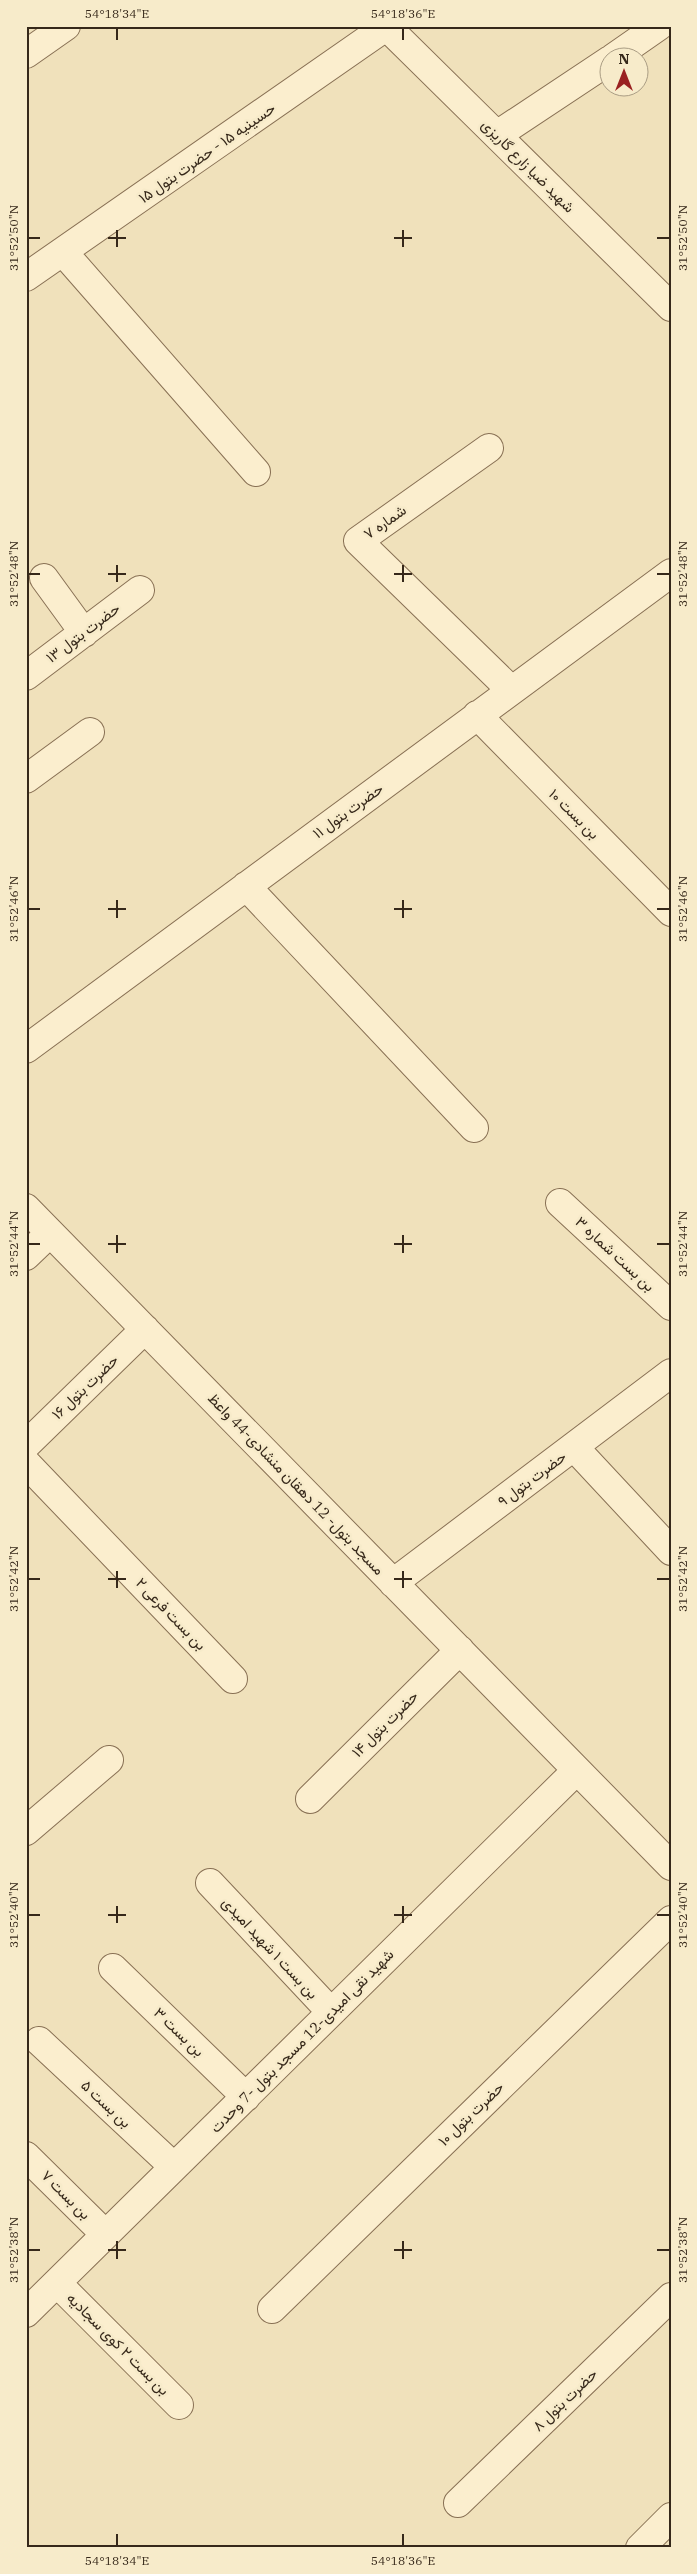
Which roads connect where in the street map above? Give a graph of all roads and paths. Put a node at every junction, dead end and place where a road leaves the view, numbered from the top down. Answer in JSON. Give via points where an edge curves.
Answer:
{"nodes":[{"id":1,"x":66,"y":26,"type":"edge"},
{"id":2,"x":386,"y":26,"type":"edge"},
{"id":3,"x":659,"y":26,"type":"edge"},
{"id":4,"x":627,"y":48,"type":"edge"},
{"id":5,"x":26,"y":54,"type":"edge"},
{"id":6,"x":600,"y":67,"type":"edge"},
{"id":7,"x":497,"y":136,"type":"junction"},
{"id":8,"x":64,"y":252,"type":"junction"},
{"id":9,"x":26,"y":277,"type":"edge"},
{"id":10,"x":671,"y":306,"type":"edge"},
{"id":11,"x":489,"y":448,"type":"dead end"},
{"id":12,"x":256,"y":472,"type":"dead end"},
{"id":13,"x":671,"y":573,"type":"edge"},
{"id":14,"x":44,"y":578,"type":"dead end"},
{"id":15,"x":140,"y":590,"type":"dead end"},
{"id":16,"x":84,"y":633,"type":"junction"},
{"id":17,"x":26,"y":676,"type":"edge"},
{"id":18,"x":511,"y":690,"type":"junction"},
{"id":19,"x":477,"y":715,"type":"junction"},
{"id":20,"x":90,"y":732,"type":"dead end"},
{"id":21,"x":26,"y":779,"type":"edge"},
{"id":22,"x":246,"y":886,"type":"junction"},
{"id":23,"x":671,"y":912,"type":"edge"},
{"id":24,"x":26,"y":1049,"type":"edge"},
{"id":25,"x":474,"y":1128,"type":"dead end"},
{"id":26,"x":560,"y":1203,"type":"dead end"},
{"id":27,"x":26,"y":1208,"type":"edge"},
{"id":28,"x":50,"y":1233,"type":"junction"},
{"id":29,"x":26,"y":1256,"type":"edge"},
{"id":30,"x":671,"y":1306,"type":"edge"},
{"id":31,"x":145,"y":1329,"type":"junction"},
{"id":32,"x":671,"y":1373,"type":"edge"},
{"id":33,"x":26,"y":1445,"type":"edge"},
{"id":34,"x":574,"y":1447,"type":"junction"},
{"id":35,"x":26,"y":1463,"type":"edge"},
{"id":36,"x":671,"y":1551,"type":"edge"},
{"id":37,"x":393,"y":1583,"type":"junction"},
{"id":38,"x":460,"y":1650,"type":"junction"},
{"id":39,"x":233,"y":1679,"type":"dead end"},
{"id":40,"x":109,"y":1760,"type":"dead end"},
{"id":41,"x":577,"y":1770,"type":"junction"},
{"id":42,"x":310,"y":1799,"type":"dead end"},
{"id":43,"x":26,"y":1831,"type":"edge"},
{"id":44,"x":671,"y":1866,"type":"edge"},
{"id":45,"x":210,"y":1883,"type":"dead end"},
{"id":46,"x":671,"y":1920,"type":"edge"},
{"id":47,"x":113,"y":1968,"type":"dead end"},
{"id":48,"x":331,"y":2012,"type":"junction"},
{"id":49,"x":39,"y":2041,"type":"dead end"},
{"id":50,"x":246,"y":2097,"type":"junction"},
{"id":51,"x":26,"y":2156,"type":"edge"},
{"id":52,"x":174,"y":2167,"type":"junction"},
{"id":53,"x":105,"y":2234,"type":"junction"},
{"id":54,"x":57,"y":2283,"type":"junction"},
{"id":55,"x":671,"y":2297,"type":"edge"},
{"id":56,"x":272,"y":2308,"type":"dead end"},
{"id":57,"x":26,"y":2313,"type":"edge"},
{"id":58,"x":179,"y":2404,"type":"dead end"},
{"id":59,"x":458,"y":2504,"type":"dead end"},
{"id":60,"x":671,"y":2517,"type":"edge"},
{"id":61,"x":640,"y":2548,"type":"edge"}],
"edges":[{"from":1,"to":5,"type":"street"},
{"from":2,"to":7,"type":"street","name":"شهید ضیا زارع گاریزی"},
{"from":2,"to":8,"type":"street","name":"حسینیه ۱۵ - حضرت بتول ۱۵"},
{"from":3,"to":4,"type":"street"},
{"from":6,"to":7,"type":"street"},
{"from":7,"to":10,"type":"street","name":"شهید ضیا زارع گاریزی"},
{"from":8,"to":9,"type":"street","name":"حسینیه ۱۵ - حضرت بتول ۱۵"},
{"from":8,"to":12,"type":"street"},
{"from":11,"to":18,"type":"street","name":"شماره ۷","via":[[358,541]]},
{"from":13,"to":18,"type":"street","name":"حضرت بتول ۱۱"},
{"from":14,"to":16,"type":"street"},
{"from":15,"to":16,"type":"street","name":"حضرت بتول ۱۳"},
{"from":16,"to":17,"type":"street","name":"حضرت بتول ۱۳"},
{"from":18,"to":19,"type":"street","name":"حضرت بتول ۱۱"},
{"from":19,"to":22,"type":"street","name":"حضرت بتول ۱۱"},
{"from":19,"to":23,"type":"street","name":"بن بست ۱۰"},
{"from":20,"to":21,"type":"street"},
{"from":22,"to":24,"type":"street","name":"حضرت بتول ۱۱"},
{"from":22,"to":25,"type":"street"},
{"from":26,"to":30,"type":"street","name":"بن بست شماره ۳"},
{"from":27,"to":28,"type":"street","name":"مسجد بتول- 12 دهقان منشادی-44 واعظ"},
{"from":28,"to":29,"type":"street"},
{"from":28,"to":31,"type":"street","name":"مسجد بتول- 12 دهقان منشادی-44 واعظ"},
{"from":31,"to":33,"type":"street","name":"حضرت بتول ۱۶"},
{"from":31,"to":37,"type":"street","name":"مسجد بتول- 12 دهقان منشادی-44 واعظ"},
{"from":32,"to":34,"type":"street","name":"حضرت بتول ۹"},
{"from":34,"to":36,"type":"street"},
{"from":34,"to":37,"type":"street","name":"حضرت بتول ۹"},
{"from":35,"to":39,"type":"street","name":"بن بست فرعی ۲"},
{"from":37,"to":38,"type":"street","name":"مسجد بتول- 12 دهقان منشادی-44 واعظ"},
{"from":38,"to":41,"type":"street","name":"مسجد بتول- 12 دهقان منشادی-44 واعظ"},
{"from":38,"to":42,"type":"street","name":"حضرت بتول ۱۴"},
{"from":40,"to":43,"type":"street"},
{"from":41,"to":44,"type":"street","name":"مسجد بتول- 12 دهقان منشادی-44 واعظ"},
{"from":41,"to":48,"type":"street","name":"شهید نقی امیدی-12 مسجد بتول -7 وحدت"},
{"from":45,"to":48,"type":"street","name":"بن بست ۱ شهید امیدی"},
{"from":46,"to":56,"type":"street","name":"حضرت بتول ۱۰"},
{"from":47,"to":50,"type":"street","name":"بن بست ۳"},
{"from":48,"to":50,"type":"street","name":"شهید نقی امیدی-12 مسجد بتول -7 وحدت"},
{"from":49,"to":52,"type":"street","name":"بن بست ۵"},
{"from":50,"to":52,"type":"street","name":"شهید نقی امیدی-12 مسجد بتول -7 وحدت"},
{"from":51,"to":53,"type":"street","name":"بن بست ۷"},
{"from":52,"to":53,"type":"street","name":"شهید نقی امیدی-12 مسجد بتول -7 وحدت"},
{"from":53,"to":54,"type":"street","name":"شهید نقی امیدی-12 مسجد بتول -7 وحدت"},
{"from":54,"to":57,"type":"street","name":"شهید نقی امیدی-12 مسجد بتول -7 وحدت"},
{"from":54,"to":58,"type":"street","name":"بن بست ۲ کوی سجادیه"},
{"from":55,"to":59,"type":"street","name":"حضرت بتول ۸"},
{"from":60,"to":61,"type":"street"}]}
